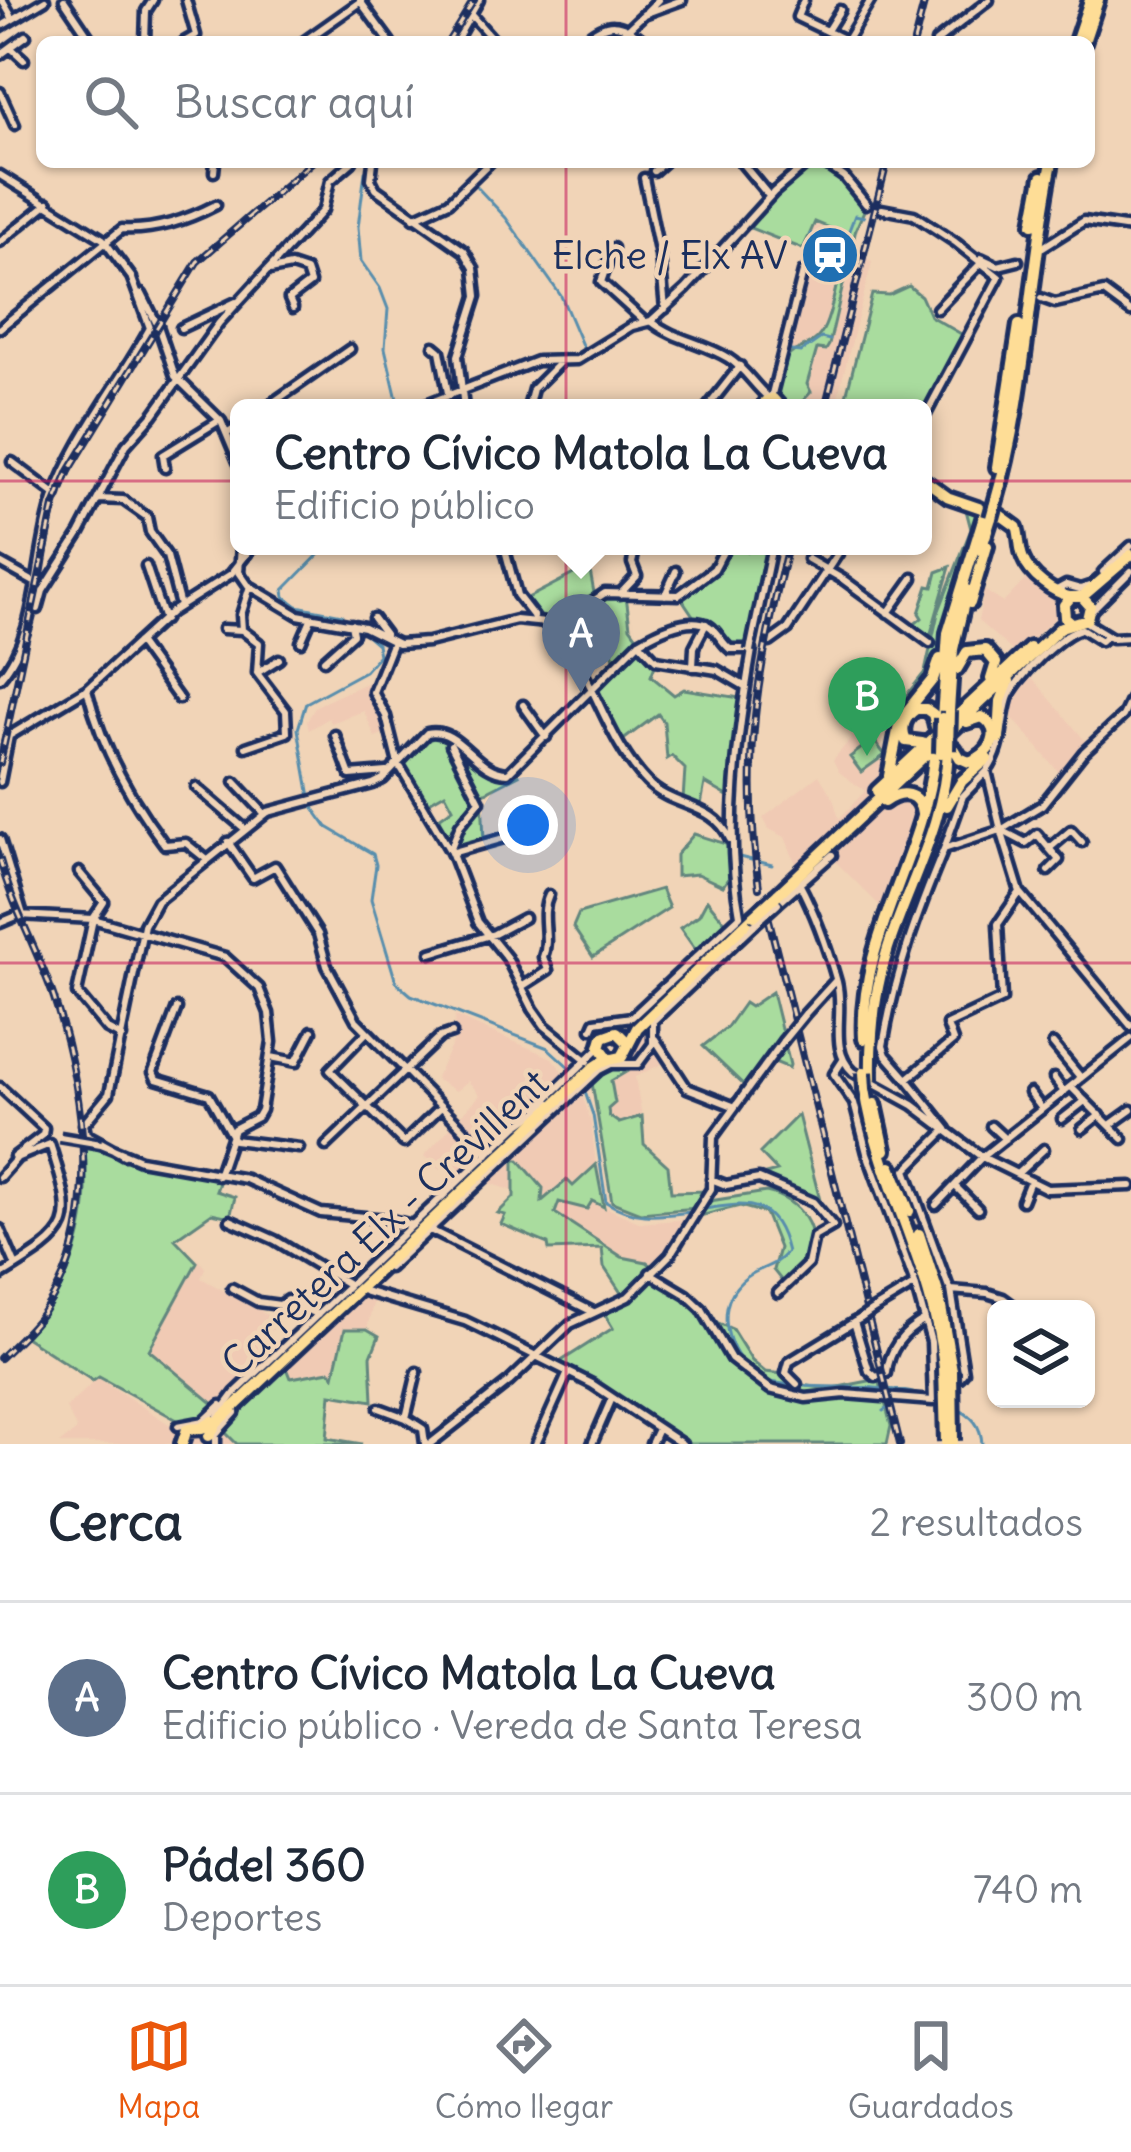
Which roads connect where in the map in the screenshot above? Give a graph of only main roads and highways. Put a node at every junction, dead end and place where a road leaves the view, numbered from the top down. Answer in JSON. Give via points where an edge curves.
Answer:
{"nodes":[{"id":1,"x":1094,"y":0,"type":"edge"},
{"id":2,"x":1082,"y":36,"type":"edge"},
{"id":3,"x":1047,"y":168,"type":"edge"},
{"id":4,"x":1047,"y":168,"type":"edge"},
{"id":5,"x":932,"y":485,"type":"edge"},
{"id":6,"x":991,"y":512,"type":"junction"},
{"id":7,"x":1131,"y":563,"type":"edge"},
{"id":8,"x":1076,"y":607,"type":"junction"},
{"id":9,"x":948,"y":633,"type":"junction"},
{"id":10,"x":1046,"y":635,"type":"junction"},
{"id":11,"x":1024,"y":662,"type":"junction"},
{"id":12,"x":957,"y":669,"type":"junction"},
{"id":13,"x":981,"y":691,"type":"junction"},
{"id":14,"x":943,"y":719,"type":"junction"},
{"id":15,"x":946,"y":750,"type":"junction"},
{"id":16,"x":877,"y":792,"type":"junction"},
{"id":17,"x":947,"y":806,"type":"junction"},
{"id":18,"x":859,"y":824,"type":"junction"},
{"id":19,"x":921,"y":828,"type":"junction"},
{"id":20,"x":830,"y":839,"type":"junction"},
{"id":21,"x":779,"y":894,"type":"junction"},
{"id":22,"x":864,"y":1040,"type":"junction"},
{"id":23,"x":612,"y":1046,"type":"junction"},
{"id":24,"x":869,"y":1080,"type":"junction"},
{"id":25,"x":193,"y":1437,"type":"edge"},
{"id":26,"x":949,"y":1443,"type":"edge"}],
"edges":[{"from":1,"to":2,"type":"highway"},
{"from":3,"to":6,"type":"highway","via":[[1018,401]]},
{"from":4,"to":6,"type":"highway"},
{"from":5,"to":6,"type":"main road"},
{"from":6,"to":8,"type":"main road","via":[[1017,527],[1027,565]]},
{"from":6,"to":9,"type":"highway"},
{"from":6,"to":12,"type":"highway"},
{"from":6,"to":14,"type":"highway","via":[[956,634]]},
{"from":7,"to":8,"type":"highway","name":"Carretera Elx - Crevillent"},
{"from":8,"to":10,"type":"highway","name":"Carretera Elx - Crevillent"},
{"from":8,"to":11,"type":"highway","name":"Carretera Elx - Crevillent"},
{"from":9,"to":14,"type":"highway"},
{"from":9,"to":16,"type":"highway","via":[[933,679],[900,720],[894,764]]},
{"from":10,"to":13,"type":"highway"},
{"from":10,"to":20,"type":"highway","name":"Carretera Elx - Crevillent"},
{"from":11,"to":17,"type":"highway","via":[[1003,694],[995,748]]},
{"from":11,"to":21,"type":"highway","name":"Carretera Elx - Crevillent"},
{"from":12,"to":13,"type":"highway","via":[[972,649],[990,652],[995,671]]},
{"from":12,"to":14,"type":"highway"},
{"from":13,"to":14,"type":"highway"},
{"from":14,"to":15,"type":"highway","bridge":true},
{"from":14,"to":15,"type":"highway","bridge":true},
{"from":14,"to":16,"type":"highway"},
{"from":15,"to":17,"type":"highway"},
{"from":15,"to":18,"type":"highway","via":[[975,760],[991,745],[993,727],[970,719]]},
{"from":15,"to":19,"type":"highway"},
{"from":15,"to":22,"type":"highway","via":[[923,843],[877,959]]},
{"from":15,"to":24,"type":"highway","via":[[937,824],[879,981]]},
{"from":16,"to":20,"type":"highway"},
{"from":17,"to":24,"type":"highway","via":[[887,969]]},
{"from":18,"to":19,"type":"highway","via":[[902,793],[920,803]]},
{"from":18,"to":21,"type":"highway"},
{"from":19,"to":22,"type":"highway","via":[[874,948]]},
{"from":20,"to":21,"type":"highway","name":"Carretera Elx - Crevillent"},
{"from":21,"to":23,"type":"highway","name":"Carretera Elx - Crevillent","bridge":true},
{"from":22,"to":24,"type":"highway"},
{"from":23,"to":25,"type":"highway","name":"Carretera Elx - Crevillent"},
{"from":23,"to":25,"type":"highway","name":"Carretera Elx - Crevillent"},
{"from":24,"to":26,"type":"highway","bridge":true,"via":[[878,1150],[932,1296],[948,1369]]}]}
